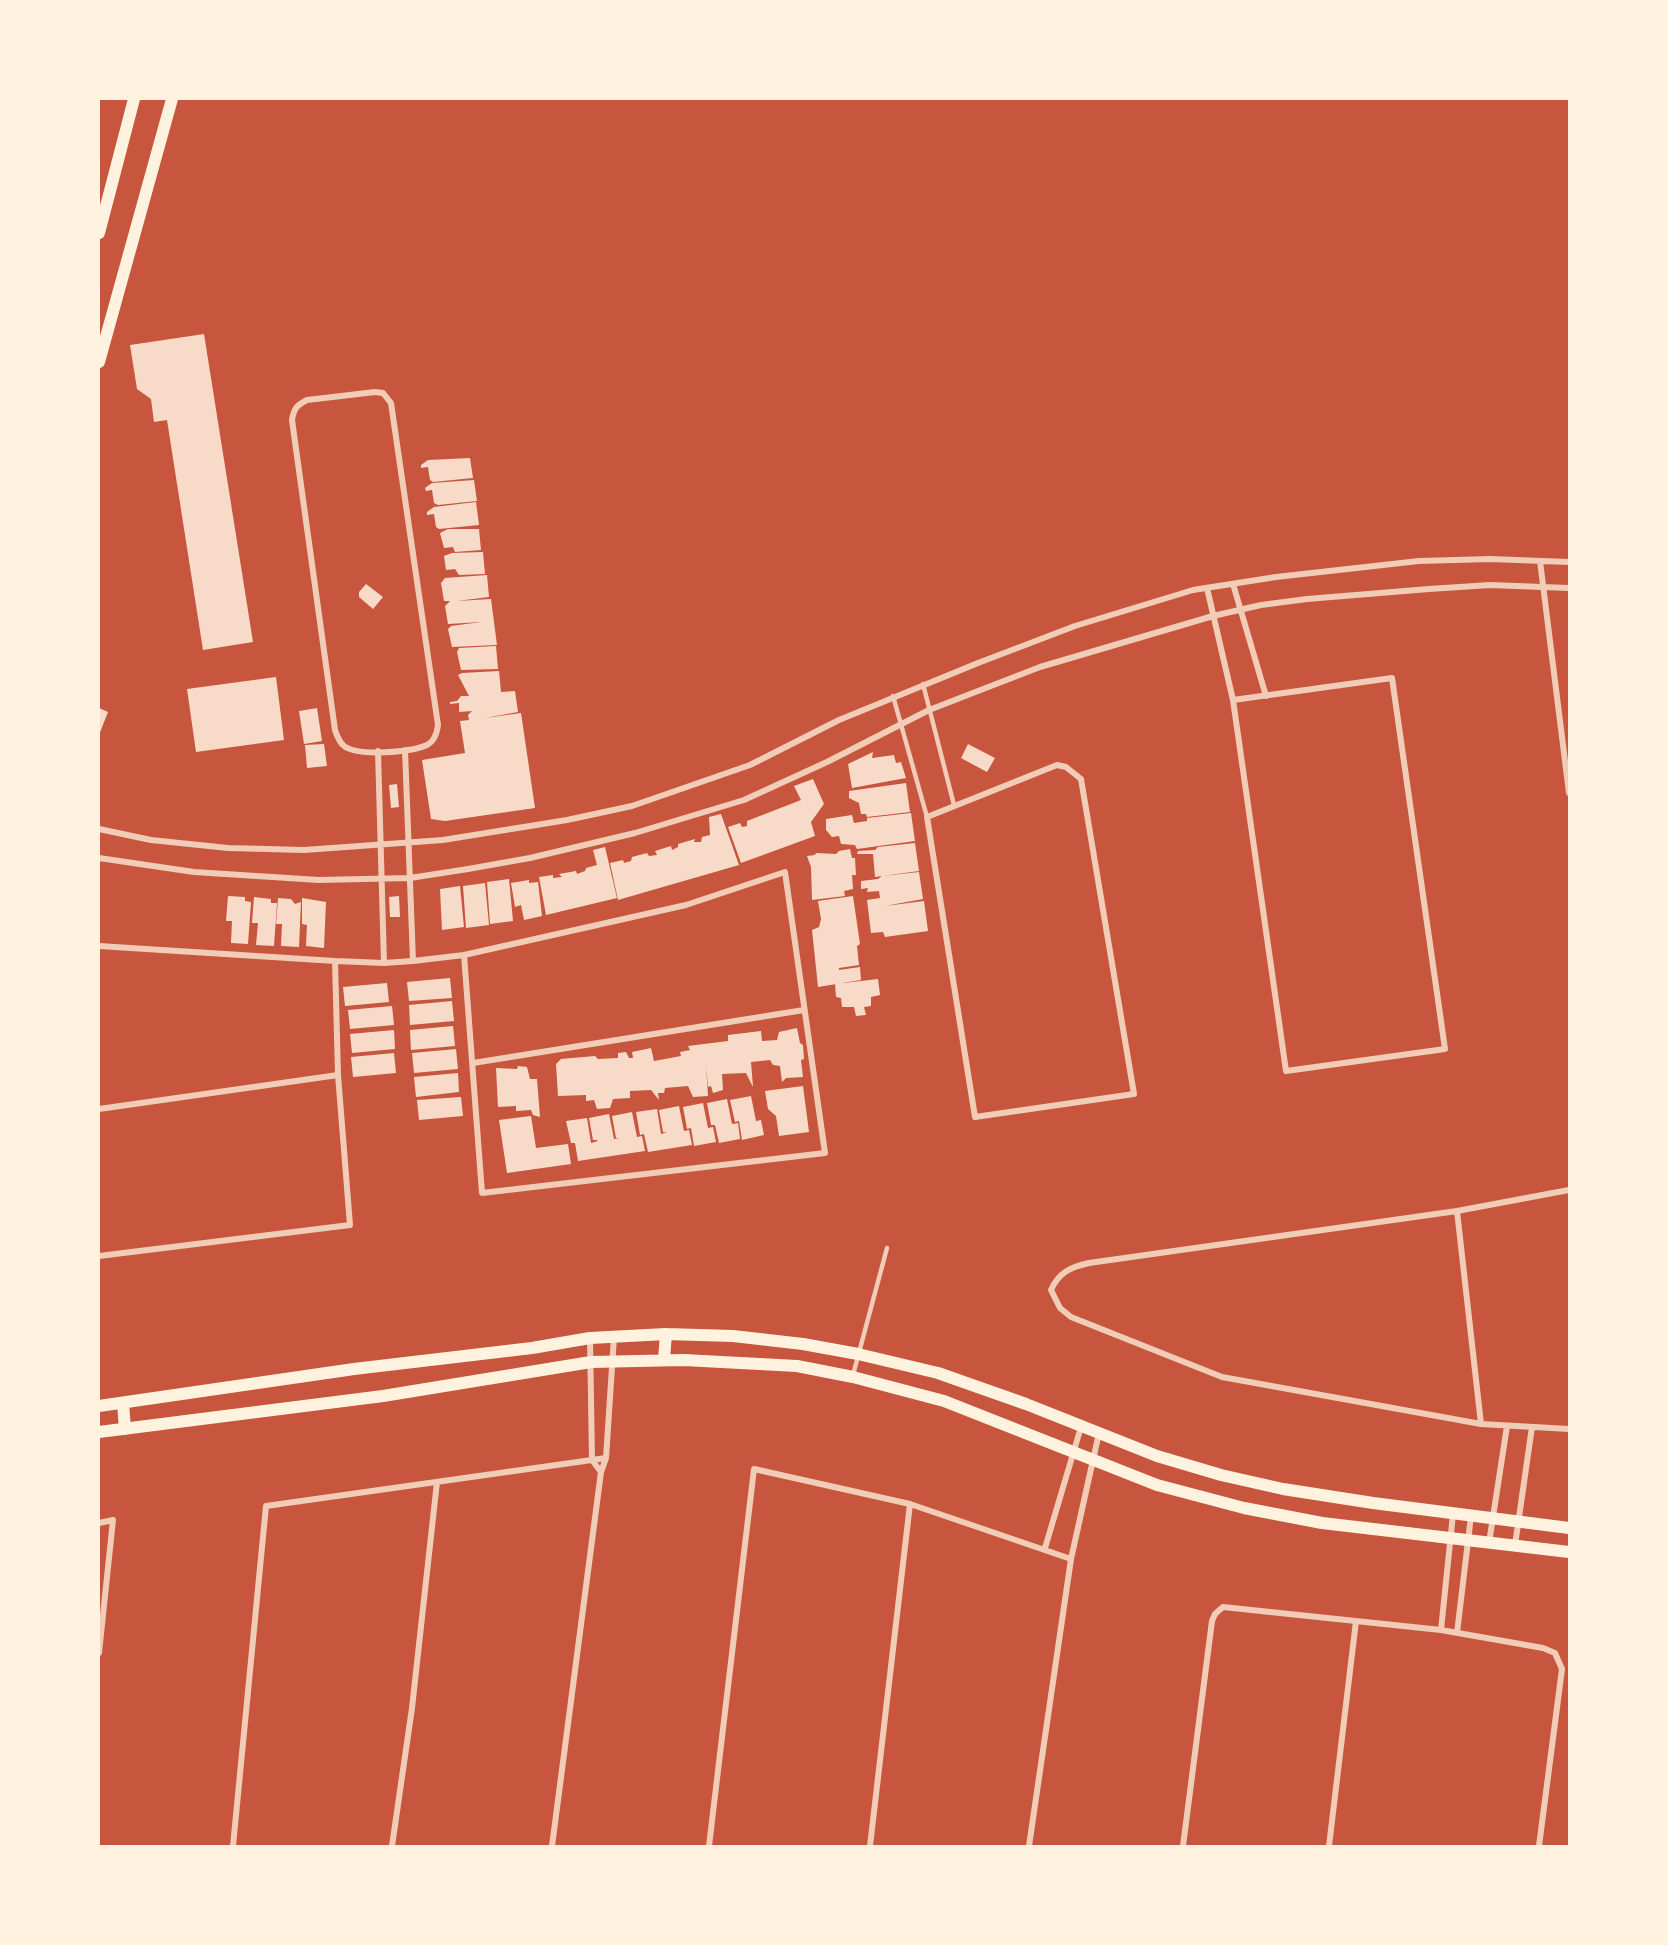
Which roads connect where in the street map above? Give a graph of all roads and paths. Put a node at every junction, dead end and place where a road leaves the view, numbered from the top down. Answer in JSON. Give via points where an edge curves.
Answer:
{"nodes":[{"id":1,"x":134,"y":99,"type":"edge"},
{"id":2,"x":172,"y":99,"type":"edge"},
{"id":3,"x":99,"y":233,"type":"edge"},
{"id":4,"x":99,"y":362,"type":"edge"},
{"id":5,"x":1540,"y":561,"type":"junction"},
{"id":6,"x":1569,"y":562,"type":"edge"},
{"id":7,"x":1233,"y":584,"type":"junction"},
{"id":8,"x":1543,"y":586,"type":"junction"},
{"id":9,"x":1207,"y":588,"type":"junction"},
{"id":10,"x":1569,"y":588,"type":"edge"},
{"id":11,"x":1240,"y":610,"type":"junction"},
{"id":12,"x":1213,"y":616,"type":"junction"},
{"id":13,"x":923,"y":684,"type":"junction"},
{"id":14,"x":893,"y":696,"type":"junction"},
{"id":15,"x":1266,"y":696,"type":"junction"},
{"id":16,"x":1233,"y":700,"type":"junction"},
{"id":17,"x":929,"y":710,"type":"junction"},
{"id":18,"x":902,"y":724,"type":"junction"},
{"id":19,"x":405,"y":750,"type":"junction"},
{"id":20,"x":378,"y":752,"type":"junction"},
{"id":21,"x":1569,"y":793,"type":"edge"},
{"id":22,"x":954,"y":805,"type":"junction"},
{"id":23,"x":927,"y":817,"type":"junction"},
{"id":24,"x":99,"y":829,"type":"edge"},
{"id":25,"x":409,"y":843,"type":"junction"},
{"id":26,"x":381,"y":845,"type":"junction"},
{"id":27,"x":99,"y":858,"type":"edge"},
{"id":28,"x":410,"y":878,"type":"junction"},
{"id":29,"x":382,"y":879,"type":"junction"},
{"id":30,"x":99,"y":946,"type":"edge"},
{"id":31,"x":464,"y":955,"type":"junction"},
{"id":32,"x":335,"y":961,"type":"junction"},
{"id":33,"x":413,"y":961,"type":"junction"},
{"id":34,"x":384,"y":963,"type":"junction"},
{"id":35,"x":804,"y":1010,"type":"junction"},
{"id":36,"x":472,"y":1063,"type":"junction"},
{"id":37,"x":338,"y":1075,"type":"junction"},
{"id":38,"x":99,"y":1109,"type":"edge"},
{"id":39,"x":1569,"y":1190,"type":"edge"},
{"id":40,"x":1457,"y":1211,"type":"junction"},
{"id":41,"x":887,"y":1248,"type":"dead end"},
{"id":42,"x":99,"y":1256,"type":"edge"},
{"id":43,"x":666,"y":1334,"type":"junction"},
{"id":44,"x":614,"y":1336,"type":"junction"},
{"id":45,"x":590,"y":1338,"type":"junction"},
{"id":46,"x":858,"y":1354,"type":"junction"},
{"id":47,"x":664,"y":1359,"type":"junction"},
{"id":48,"x":612,"y":1360,"type":"junction"},
{"id":49,"x":591,"y":1362,"type":"junction"},
{"id":50,"x":853,"y":1377,"type":"junction"},
{"id":51,"x":123,"y":1403,"type":"junction"},
{"id":52,"x":99,"y":1406,"type":"edge"},
{"id":53,"x":1482,"y":1424,"type":"junction"},
{"id":54,"x":1507,"y":1426,"type":"junction"},
{"id":55,"x":1081,"y":1427,"type":"junction"},
{"id":56,"x":1532,"y":1427,"type":"junction"},
{"id":57,"x":125,"y":1429,"type":"junction"},
{"id":58,"x":1569,"y":1429,"type":"edge"},
{"id":59,"x":99,"y":1432,"type":"edge"},
{"id":60,"x":1099,"y":1433,"type":"junction"},
{"id":61,"x":1072,"y":1453,"type":"junction"},
{"id":62,"x":606,"y":1458,"type":"junction"},
{"id":63,"x":592,"y":1460,"type":"junction"},
{"id":64,"x":1092,"y":1460,"type":"junction"},
{"id":65,"x":601,"y":1472,"type":"junction"},
{"id":66,"x":437,"y":1482,"type":"junction"},
{"id":67,"x":910,"y":1504,"type":"junction"},
{"id":68,"x":1453,"y":1514,"type":"junction"},
{"id":69,"x":1471,"y":1516,"type":"junction"},
{"id":70,"x":1493,"y":1518,"type":"junction"},
{"id":71,"x":1519,"y":1522,"type":"junction"},
{"id":72,"x":99,"y":1523,"type":"edge"},
{"id":73,"x":1569,"y":1528,"type":"edge"},
{"id":74,"x":1450,"y":1538,"type":"junction"},
{"id":75,"x":1468,"y":1540,"type":"junction"},
{"id":76,"x":1489,"y":1542,"type":"junction"},
{"id":77,"x":1515,"y":1546,"type":"junction"},
{"id":78,"x":1045,"y":1548,"type":"junction"},
{"id":79,"x":1569,"y":1552,"type":"edge"},
{"id":80,"x":1071,"y":1559,"type":"junction"},
{"id":81,"x":1356,"y":1621,"type":"junction"},
{"id":82,"x":1441,"y":1630,"type":"junction"},
{"id":83,"x":1457,"y":1633,"type":"junction"},
{"id":84,"x":99,"y":1653,"type":"edge"},
{"id":85,"x":233,"y":1846,"type":"edge"},
{"id":86,"x":392,"y":1846,"type":"edge"},
{"id":87,"x":552,"y":1846,"type":"edge"},
{"id":88,"x":709,"y":1846,"type":"edge"},
{"id":89,"x":870,"y":1846,"type":"edge"},
{"id":90,"x":1029,"y":1846,"type":"edge"},
{"id":91,"x":1182,"y":1846,"type":"edge"},
{"id":92,"x":1329,"y":1846,"type":"edge"},
{"id":93,"x":1539,"y":1846,"type":"edge"}],
"edges":[{"from":1,"to":3,"type":"main road"},
{"from":2,"to":4,"type":"main road"},
{"from":5,"to":6,"type":"street"},
{"from":5,"to":7,"type":"street","via":[[1419,561]]},
{"from":5,"to":8,"type":"street"},
{"from":7,"to":9,"type":"street"},
{"from":7,"to":11,"type":"street"},
{"from":8,"to":10,"type":"street"},
{"from":8,"to":11,"type":"street","via":[[1429,589],[1307,599]]},
{"from":8,"to":21,"type":"street"},
{"from":9,"to":12,"type":"street"},
{"from":9,"to":13,"type":"street","via":[[1076,626]]},
{"from":11,"to":12,"type":"street"},
{"from":11,"to":15,"type":"street"},
{"from":12,"to":16,"type":"street"},
{"from":12,"to":17,"type":"street","via":[[1040,667]]},
{"from":13,"to":14,"type":"street"},
{"from":13,"to":17,"type":"lane"},
{"from":14,"to":18,"type":"lane"},
{"from":14,"to":25,"type":"street","via":[[750,765],[632,806],[484,834]]},
{"from":15,"to":16,"type":"street"},
{"from":15,"to":16,"type":"street","via":[[1392,678],[1445,1049],[1286,1071]]},
{"from":17,"to":18,"type":"street"},
{"from":17,"to":22,"type":"lane"},
{"from":18,"to":23,"type":"lane"},
{"from":18,"to":28,"type":"street","via":[[744,800],[577,847]]},
{"from":19,"to":20,"type":"street"},
{"from":19,"to":20,"type":"street","via":[[428,745],[437,734],[438,725],[392,403],[388,396],[375,392],[307,400],[297,405],[292,420],[335,730],[338,739],[351,750]]},
{"from":19,"to":25,"type":"street"},
{"from":20,"to":26,"type":"street"},
{"from":22,"to":23,"type":"street"},
{"from":22,"to":23,"type":"street","via":[[1057,765],[1081,779],[1134,1094],[975,1117]]},
{"from":24,"to":26,"type":"street","via":[[151,840],[228,848],[304,850]]},
{"from":25,"to":26,"type":"street"},
{"from":25,"to":28,"type":"street"},
{"from":26,"to":29,"type":"street"},
{"from":27,"to":29,"type":"street","via":[[256,878]]},
{"from":28,"to":29,"type":"street"},
{"from":28,"to":33,"type":"street"},
{"from":29,"to":34,"type":"street"},
{"from":30,"to":32,"type":"street"},
{"from":31,"to":33,"type":"street"},
{"from":31,"to":35,"type":"street","via":[[686,905],[785,872]]},
{"from":31,"to":36,"type":"street"},
{"from":32,"to":34,"type":"street"},
{"from":32,"to":37,"type":"street"},
{"from":33,"to":34,"type":"street"},
{"from":35,"to":36,"type":"street"},
{"from":35,"to":36,"type":"street","via":[[825,1153],[482,1193]]},
{"from":37,"to":38,"type":"street"},
{"from":37,"to":42,"type":"street","via":[[350,1225]]},
{"from":39,"to":40,"type":"street"},
{"from":40,"to":53,"type":"street"},
{"from":40,"to":53,"type":"street","via":[[1089,1263],[1061,1274],[1051,1290],[1060,1308],[1071,1317],[1221,1377]]},
{"from":41,"to":46,"type":"lane"},
{"from":43,"to":44,"type":"main road"},
{"from":43,"to":46,"type":"main road","via":[[734,1336]]},
{"from":43,"to":47,"type":"main road"},
{"from":44,"to":45,"type":"main road"},
{"from":44,"to":48,"type":"street"},
{"from":45,"to":49,"type":"street"},
{"from":45,"to":51,"type":"main road"},
{"from":46,"to":50,"type":"lane"},
{"from":46,"to":55,"type":"main road","via":[[938,1373]]},
{"from":47,"to":48,"type":"main road"},
{"from":47,"to":50,"type":"main road","via":[[797,1366]]},
{"from":48,"to":49,"type":"main road"},
{"from":48,"to":62,"type":"street"},
{"from":49,"to":57,"type":"main road","via":[[383,1396]]},
{"from":49,"to":63,"type":"street"},
{"from":50,"to":61,"type":"main road","via":[[944,1401]]},
{"from":51,"to":52,"type":"main road"},
{"from":51,"to":57,"type":"main road"},
{"from":53,"to":54,"type":"street"},
{"from":54,"to":56,"type":"street"},
{"from":54,"to":70,"type":"street"},
{"from":55,"to":60,"type":"main road"},
{"from":55,"to":61,"type":"street"},
{"from":56,"to":58,"type":"street"},
{"from":56,"to":71,"type":"street"},
{"from":57,"to":59,"type":"main road"},
{"from":60,"to":64,"type":"street"},
{"from":60,"to":68,"type":"main road","via":[[1221,1475],[1284,1489]]},
{"from":61,"to":64,"type":"main road"},
{"from":61,"to":78,"type":"street"},
{"from":62,"to":63,"type":"street"},
{"from":62,"to":65,"type":"street"},
{"from":63,"to":65,"type":"street"},
{"from":63,"to":66,"type":"street"},
{"from":64,"to":74,"type":"main road","via":[[1156,1485],[1244,1508],[1322,1523]]},
{"from":64,"to":80,"type":"street"},
{"from":65,"to":87,"type":"street"},
{"from":66,"to":85,"type":"street","via":[[266,1506]]},
{"from":66,"to":86,"type":"street"},
{"from":67,"to":78,"type":"street"},
{"from":67,"to":88,"type":"street","via":[[754,1469]]},
{"from":67,"to":89,"type":"street"},
{"from":68,"to":69,"type":"main road"},
{"from":68,"to":74,"type":"street"},
{"from":69,"to":70,"type":"main road"},
{"from":69,"to":75,"type":"street"},
{"from":70,"to":71,"type":"main road"},
{"from":70,"to":76,"type":"street"},
{"from":71,"to":73,"type":"main road"},
{"from":71,"to":77,"type":"street"},
{"from":72,"to":84,"type":"street","via":[[113,1520]]},
{"from":74,"to":75,"type":"main road"},
{"from":74,"to":82,"type":"street"},
{"from":75,"to":76,"type":"main road"},
{"from":75,"to":83,"type":"street"},
{"from":76,"to":77,"type":"main road"},
{"from":77,"to":79,"type":"main road"},
{"from":78,"to":80,"type":"street"},
{"from":80,"to":90,"type":"street"},
{"from":81,"to":82,"type":"street"},
{"from":81,"to":91,"type":"street","via":[[1223,1607],[1215,1614]]},
{"from":81,"to":92,"type":"street"},
{"from":82,"to":83,"type":"street"},
{"from":83,"to":93,"type":"street","via":[[1543,1648],[1555,1653],[1562,1669]]}]}
